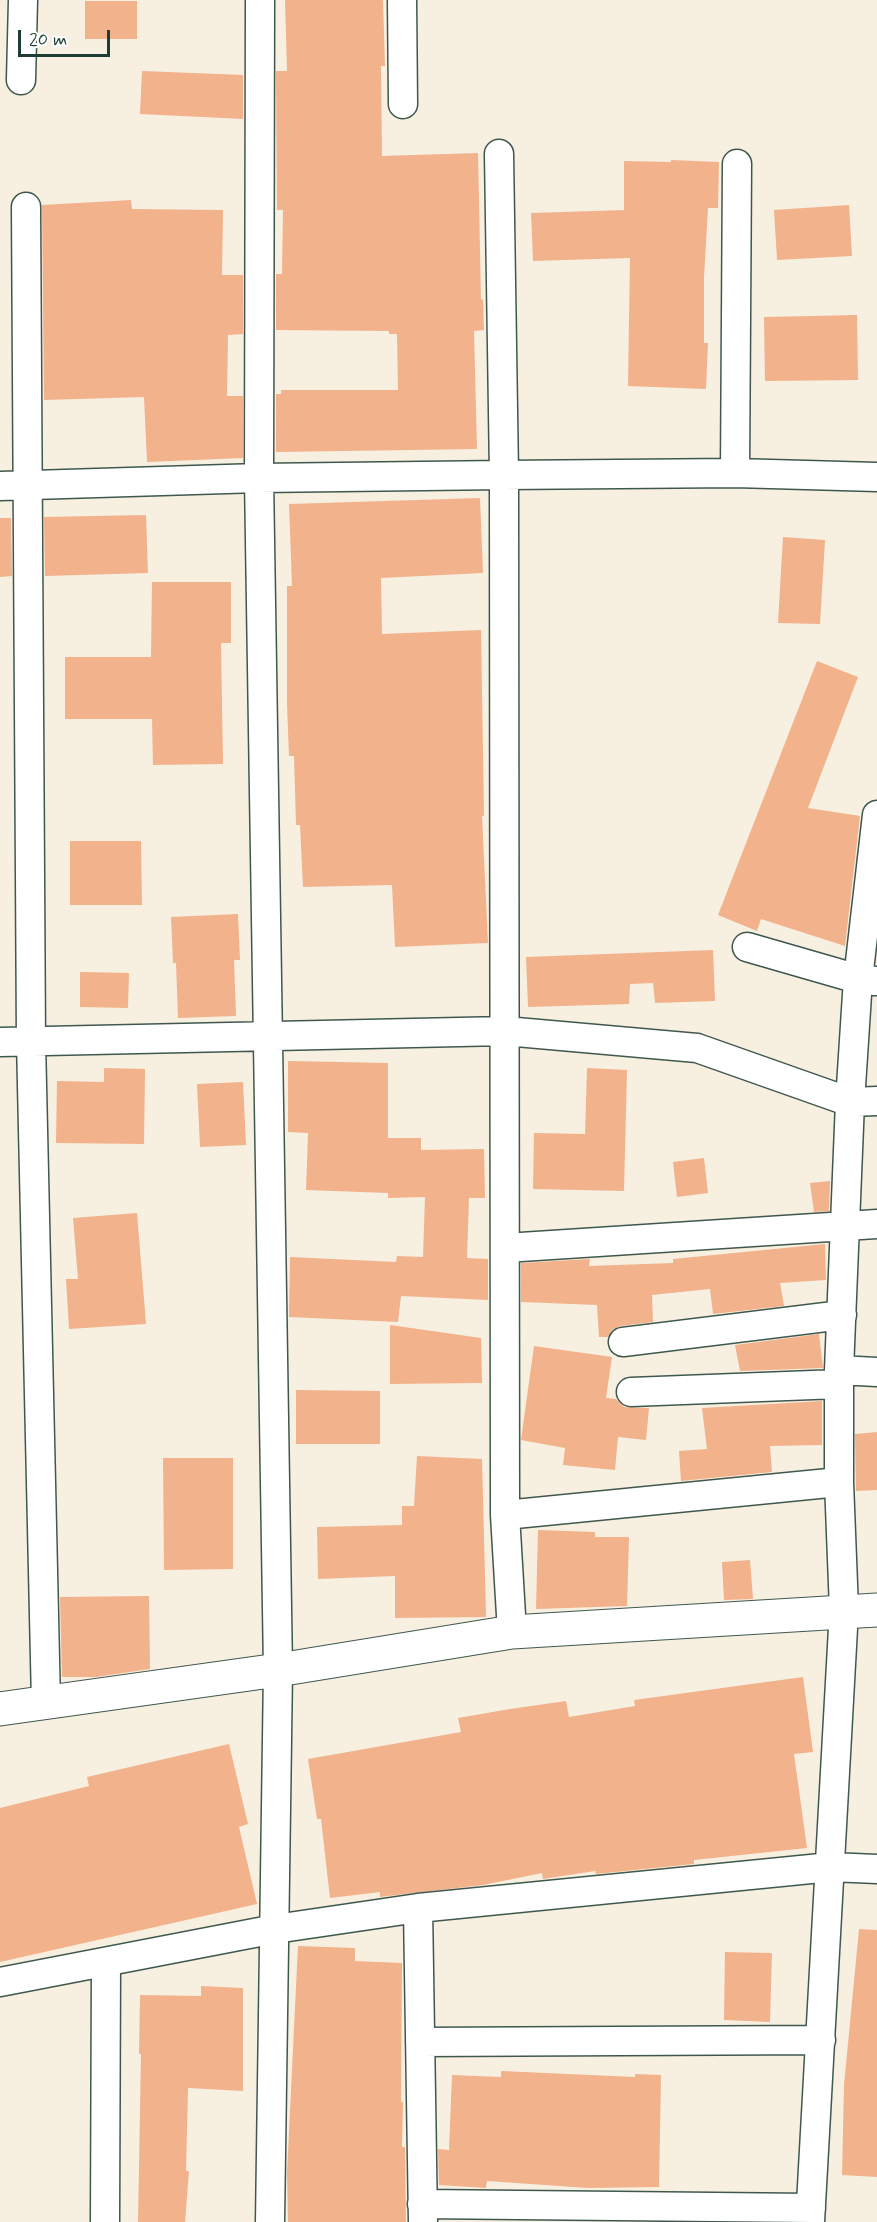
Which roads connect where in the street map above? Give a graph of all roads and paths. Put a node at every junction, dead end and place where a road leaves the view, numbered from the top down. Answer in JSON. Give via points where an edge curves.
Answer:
{"nodes":[{"id":1,"x":23,"y":0,"type":"edge"},
{"id":2,"x":260,"y":0,"type":"edge"},
{"id":3,"x":402,"y":0,"type":"edge"},
{"id":4,"x":21,"y":80,"type":"dead end"},
{"id":5,"x":403,"y":104,"type":"dead end"},
{"id":6,"x":499,"y":154,"type":"dead end"},
{"id":7,"x":737,"y":164,"type":"dead end"},
{"id":8,"x":26,"y":207,"type":"dead end"},
{"id":9,"x":735,"y":473,"type":"junction"},
{"id":10,"x":504,"y":475,"type":"junction"},
{"id":11,"x":877,"y":477,"type":"edge"},
{"id":12,"x":259,"y":478,"type":"junction"},
{"id":13,"x":0,"y":486,"type":"edge"},
{"id":14,"x":29,"y":486,"type":"junction"},
{"id":15,"x":877,"y":814,"type":"edge"},
{"id":16,"x":872,"y":901,"type":"edge"},
{"id":17,"x":747,"y":947,"type":"dead end"},
{"id":18,"x":867,"y":980,"type":"edge"},
{"id":19,"x":506,"y":1031,"type":"junction"},
{"id":20,"x":268,"y":1037,"type":"junction"},
{"id":21,"x":31,"y":1041,"type":"junction"},
{"id":22,"x":0,"y":1042,"type":"edge"},
{"id":23,"x":864,"y":1102,"type":"edge"},
{"id":24,"x":877,"y":1224,"type":"edge"},
{"id":25,"x":847,"y":1227,"type":"junction"},
{"id":26,"x":505,"y":1248,"type":"junction"},
{"id":27,"x":842,"y":1315,"type":"junction"},
{"id":28,"x":623,"y":1342,"type":"dead end"},
{"id":29,"x":877,"y":1372,"type":"edge"},
{"id":30,"x":839,"y":1377,"type":"junction"},
{"id":31,"x":631,"y":1392,"type":"dead end"},
{"id":32,"x":839,"y":1482,"type":"junction"},
{"id":33,"x":505,"y":1515,"type":"junction"},
{"id":34,"x":844,"y":1610,"type":"junction"},
{"id":35,"x":877,"y":1610,"type":"edge"},
{"id":36,"x":512,"y":1632,"type":"junction"},
{"id":37,"x":278,"y":1670,"type":"junction"},
{"id":38,"x":46,"y":1703,"type":"junction"},
{"id":39,"x":0,"y":1709,"type":"edge"},
{"id":40,"x":831,"y":1867,"type":"junction"},
{"id":41,"x":877,"y":1869,"type":"edge"},
{"id":42,"x":418,"y":1908,"type":"junction"},
{"id":43,"x":275,"y":1929,"type":"junction"},
{"id":44,"x":106,"y":1962,"type":"junction"},
{"id":45,"x":0,"y":1982,"type":"edge"},
{"id":46,"x":821,"y":2040,"type":"junction"},
{"id":47,"x":420,"y":2042,"type":"junction"},
{"id":48,"x":423,"y":2213,"type":"edge"},
{"id":49,"x":810,"y":2215,"type":"edge"},
{"id":50,"x":105,"y":2222,"type":"edge"},
{"id":51,"x":270,"y":2222,"type":"edge"}],
"edges":[{"from":1,"to":4,"type":"street"},
{"from":2,"to":12,"type":"street"},
{"from":3,"to":5,"type":"street"},
{"from":6,"to":10,"type":"street"},
{"from":7,"to":9,"type":"street"},
{"from":8,"to":14,"type":"street"},
{"from":9,"to":10,"type":"street"},
{"from":9,"to":11,"type":"street"},
{"from":10,"to":12,"type":"street"},
{"from":10,"to":19,"type":"street"},
{"from":12,"to":14,"type":"street"},
{"from":12,"to":20,"type":"street"},
{"from":13,"to":14,"type":"street"},
{"from":14,"to":21,"type":"street"},
{"from":15,"to":16,"type":"street"},
{"from":16,"to":18,"type":"street"},
{"from":17,"to":18,"type":"street"},
{"from":18,"to":23,"type":"street"},
{"from":19,"to":20,"type":"street"},
{"from":19,"to":23,"type":"street","via":[[697,1048]]},
{"from":19,"to":26,"type":"street"},
{"from":20,"to":21,"type":"street"},
{"from":20,"to":37,"type":"street"},
{"from":21,"to":22,"type":"street"},
{"from":21,"to":38,"type":"street"},
{"from":23,"to":25,"type":"street"},
{"from":24,"to":25,"type":"street"},
{"from":25,"to":26,"type":"street"},
{"from":25,"to":27,"type":"street"},
{"from":26,"to":33,"type":"street"},
{"from":27,"to":28,"type":"street"},
{"from":27,"to":30,"type":"street"},
{"from":29,"to":30,"type":"street"},
{"from":30,"to":31,"type":"street"},
{"from":30,"to":32,"type":"street"},
{"from":32,"to":33,"type":"street"},
{"from":32,"to":34,"type":"street"},
{"from":33,"to":36,"type":"street"},
{"from":34,"to":35,"type":"street"},
{"from":34,"to":36,"type":"street"},
{"from":34,"to":40,"type":"street"},
{"from":36,"to":37,"type":"street"},
{"from":37,"to":38,"type":"street"},
{"from":37,"to":43,"type":"street"},
{"from":38,"to":39,"type":"street"},
{"from":40,"to":41,"type":"street"},
{"from":40,"to":42,"type":"street"},
{"from":40,"to":46,"type":"street"},
{"from":42,"to":43,"type":"street"},
{"from":42,"to":47,"type":"street"},
{"from":43,"to":44,"type":"street"},
{"from":43,"to":51,"type":"street"},
{"from":44,"to":45,"type":"street"},
{"from":44,"to":50,"type":"street"},
{"from":46,"to":47,"type":"street"},
{"from":46,"to":49,"type":"street"},
{"from":47,"to":48,"type":"street"},
{"from":48,"to":49,"type":"street"}]}
